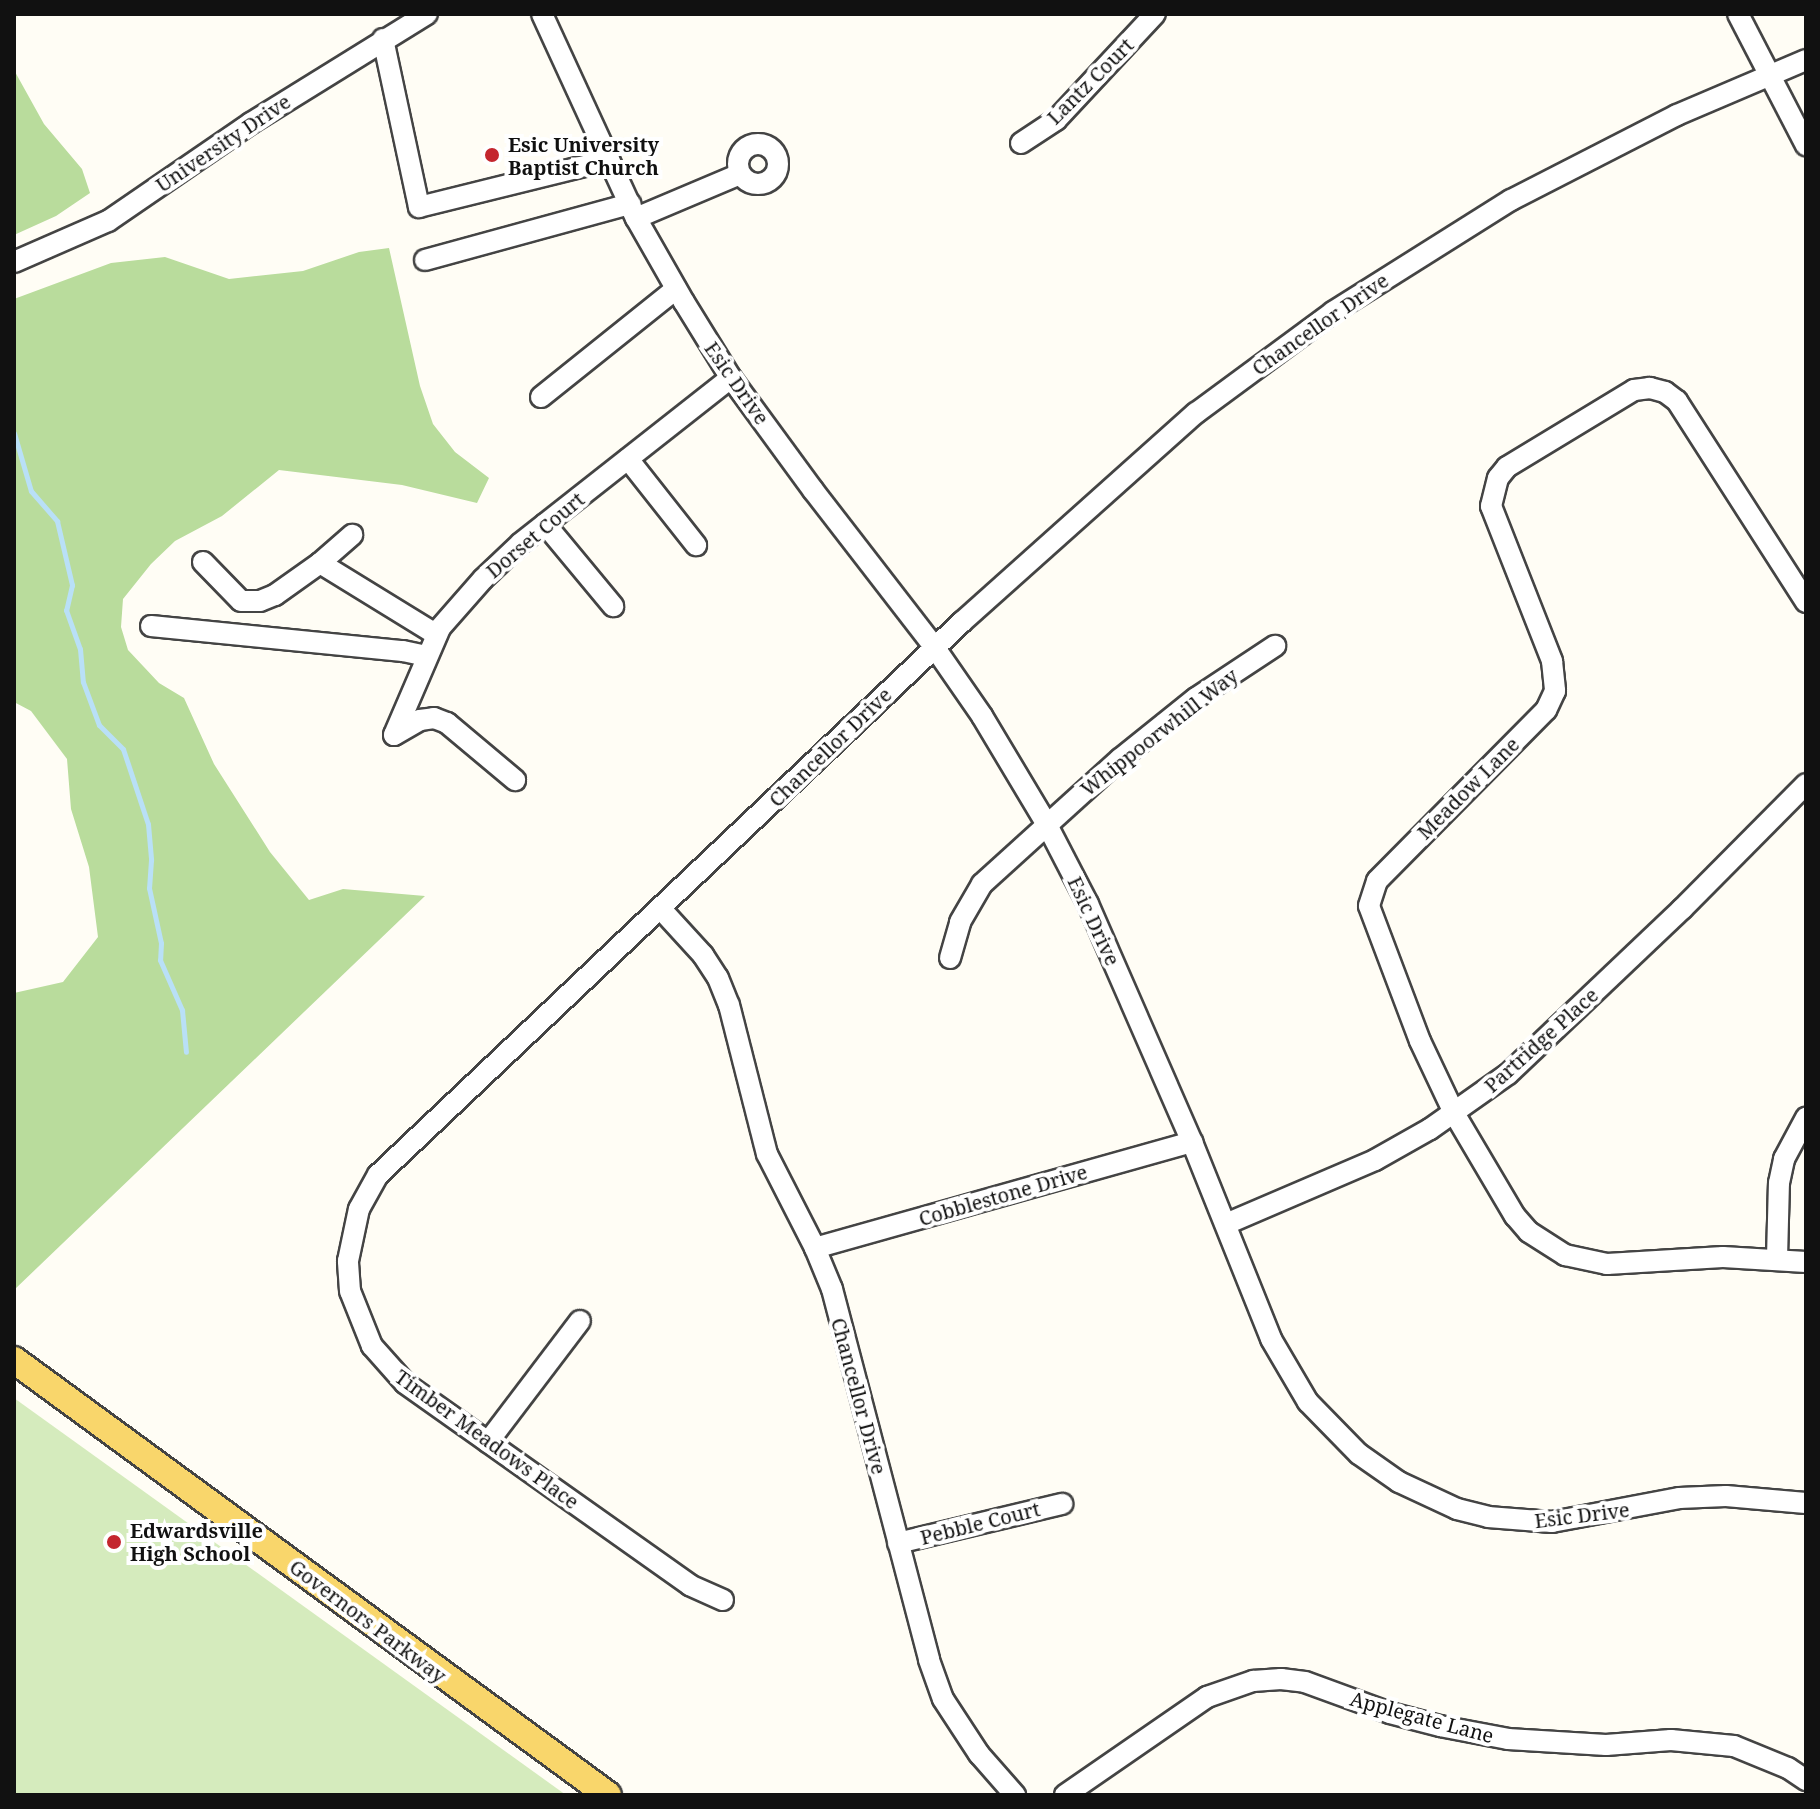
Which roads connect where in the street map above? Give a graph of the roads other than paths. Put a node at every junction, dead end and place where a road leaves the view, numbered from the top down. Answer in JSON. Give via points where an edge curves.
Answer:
{"nodes":[{"id":1,"x":427,"y":14,"type":"edge"},
{"id":2,"x":542,"y":14,"type":"edge"},
{"id":3,"x":1155,"y":14,"type":"edge"},
{"id":4,"x":1738,"y":14,"type":"edge"},
{"id":5,"x":383,"y":39,"type":"junction"},
{"id":6,"x":1806,"y":60,"type":"edge"},
{"id":7,"x":1768,"y":74,"type":"junction"},
{"id":8,"x":1021,"y":143,"type":"dead end"},
{"id":9,"x":1806,"y":145,"type":"edge"},
{"id":10,"x":609,"y":160,"type":"junction"},
{"id":11,"x":740,"y":174,"type":"dead end"},
{"id":12,"x":633,"y":211,"type":"junction"},
{"id":13,"x":425,"y":260,"type":"dead end"},
{"id":14,"x":14,"y":262,"type":"edge"},
{"id":15,"x":676,"y":289,"type":"junction"},
{"id":16,"x":731,"y":378,"type":"junction"},
{"id":17,"x":541,"y":397,"type":"dead end"},
{"id":18,"x":628,"y":459,"type":"junction"},
{"id":19,"x":545,"y":524,"type":"junction"},
{"id":20,"x":352,"y":535,"type":"dead end"},
{"id":21,"x":696,"y":545,"type":"dead end"},
{"id":22,"x":203,"y":562,"type":"dead end"},
{"id":23,"x":320,"y":563,"type":"junction"},
{"id":24,"x":1806,"y":602,"type":"edge"},
{"id":25,"x":613,"y":606,"type":"dead end"},
{"id":26,"x":151,"y":626,"type":"dead end"},
{"id":27,"x":437,"y":635,"type":"junction"},
{"id":28,"x":1275,"y":646,"type":"dead end"},
{"id":29,"x":935,"y":648,"type":"junction"},
{"id":30,"x":426,"y":656,"type":"junction"},
{"id":31,"x":515,"y":780,"type":"dead end"},
{"id":32,"x":1806,"y":784,"type":"edge"},
{"id":33,"x":1046,"y":823,"type":"junction"},
{"id":34,"x":660,"y":908,"type":"junction"},
{"id":35,"x":950,"y":958,"type":"dead end"},
{"id":36,"x":1454,"y":1113,"type":"junction"},
{"id":37,"x":1806,"y":1118,"type":"edge"},
{"id":38,"x":1192,"y":1142,"type":"junction"},
{"id":39,"x":1226,"y":1224,"type":"junction"},
{"id":40,"x":815,"y":1248,"type":"junction"},
{"id":41,"x":1777,"y":1258,"type":"junction"},
{"id":42,"x":1806,"y":1262,"type":"edge"},
{"id":43,"x":580,"y":1321,"type":"dead end"},
{"id":44,"x":14,"y":1360,"type":"edge"},
{"id":45,"x":488,"y":1442,"type":"junction"},
{"id":46,"x":1806,"y":1503,"type":"edge"},
{"id":47,"x":1062,"y":1504,"type":"dead end"},
{"id":48,"x":898,"y":1543,"type":"junction"},
{"id":49,"x":723,"y":1600,"type":"dead end"},
{"id":50,"x":1806,"y":1780,"type":"edge"},
{"id":51,"x":608,"y":1795,"type":"edge"},
{"id":52,"x":1015,"y":1795,"type":"edge"},
{"id":53,"x":1065,"y":1795,"type":"edge"}],
"edges":[{"from":1,"to":5,"type":"street","name":"University Drive"},
{"from":2,"to":10,"type":"street","name":"Esic Drive"},
{"from":3,"to":8,"type":"street","name":"Lantz Court","via":[[1056,120]]},
{"from":4,"to":7,"type":"street"},
{"from":5,"to":10,"type":"street","via":[[419,207]]},
{"from":5,"to":14,"type":"street","name":"University Drive","via":[[108,221]]},
{"from":6,"to":7,"type":"street","name":"Chancellor Drive"},
{"from":7,"to":9,"type":"street"},
{"from":7,"to":29,"type":"street","name":"Chancellor Drive","via":[[1511,200],[1333,312],[1166,438]]},
{"from":10,"to":12,"type":"street","name":"Esic Drive"},
{"from":11,"to":12,"type":"street"},
{"from":12,"to":13,"type":"street"},
{"from":12,"to":15,"type":"street","name":"Esic Drive"},
{"from":15,"to":16,"type":"street","name":"Esic Drive"},
{"from":15,"to":17,"type":"street"},
{"from":16,"to":18,"type":"street","name":"Dorset Court"},
{"from":16,"to":29,"type":"street","name":"Esic Drive"},
{"from":18,"to":19,"type":"street","name":"Dorset Court"},
{"from":18,"to":21,"type":"street"},
{"from":19,"to":25,"type":"street"},
{"from":19,"to":27,"type":"street","name":"Dorset Court","via":[[483,579]]},
{"from":20,"to":23,"type":"street"},
{"from":22,"to":23,"type":"street","via":[[241,601],[275,595]]},
{"from":23,"to":27,"type":"street"},
{"from":24,"to":36,"type":"street","name":"Meadow Lane","via":[[1677,401],[1665,392],[1650,388],[1622,396],[1507,467],[1498,478],[1492,491],[1493,514],[1552,661],[1555,691],[1546,710],[1377,881],[1369,906],[1420,1041]]},
{"from":26,"to":30,"type":"street"},
{"from":27,"to":30,"type":"street","name":"Dorset Court"},
{"from":28,"to":33,"type":"street","name":"Whippoorwhill Way","via":[[1196,698]]},
{"from":29,"to":33,"type":"street","name":"Esic Drive"},
{"from":29,"to":34,"type":"street","name":"Chancellor Drive"},
{"from":30,"to":31,"type":"street","name":"Dorset Court","via":[[394,735],[434,718]]},
{"from":32,"to":36,"type":"street","name":"Partridge Place","via":[[1508,1074]]},
{"from":33,"to":35,"type":"street","name":"Whippoorwhill Way","via":[[982,884],[960,922]]},
{"from":33,"to":38,"type":"street","name":"Esic Drive","via":[[1088,904]]},
{"from":34,"to":40,"type":"street","name":"Chancellor Drive","via":[[718,978],[767,1154]]},
{"from":34,"to":45,"type":"street","name":"Timber Meadows Place","via":[[378,1175],[359,1209],[348,1261],[350,1291],[364,1331],[405,1383]]},
{"from":36,"to":39,"type":"street","name":"Partridge Place","via":[[1375,1160]]},
{"from":36,"to":41,"type":"street","name":"Meadow Lane","via":[[1515,1216],[1565,1255],[1607,1264]]},
{"from":37,"to":41,"type":"street","via":[[1784,1159],[1779,1183]]},
{"from":38,"to":39,"type":"street","name":"Esic Drive"},
{"from":38,"to":40,"type":"street","name":"Cobblestone Drive"},
{"from":39,"to":46,"type":"street","name":"Esic Drive","via":[[1271,1339],[1308,1402],[1359,1454],[1427,1497],[1488,1517],[1529,1522],[1577,1519],[1679,1498]]},
{"from":40,"to":48,"type":"street","name":"Chancellor Drive","via":[[832,1289]]},
{"from":41,"to":42,"type":"street","name":"Meadow Lane"},
{"from":43,"to":45,"type":"street"},
{"from":44,"to":51,"type":"main road","name":"Governors Parkway"},
{"from":45,"to":49,"type":"street","name":"Timber Meadows Place","via":[[690,1585]]},
{"from":47,"to":48,"type":"street","name":"Pebble Court"},
{"from":48,"to":52,"type":"street","name":"Chancellor Drive","via":[[943,1699],[979,1754]]},
{"from":50,"to":53,"type":"street","name":"Applegate Lane","via":[[1734,1746],[1687,1740],[1606,1745],[1508,1739],[1390,1713],[1305,1682],[1281,1679],[1253,1681],[1207,1697]]}]}
